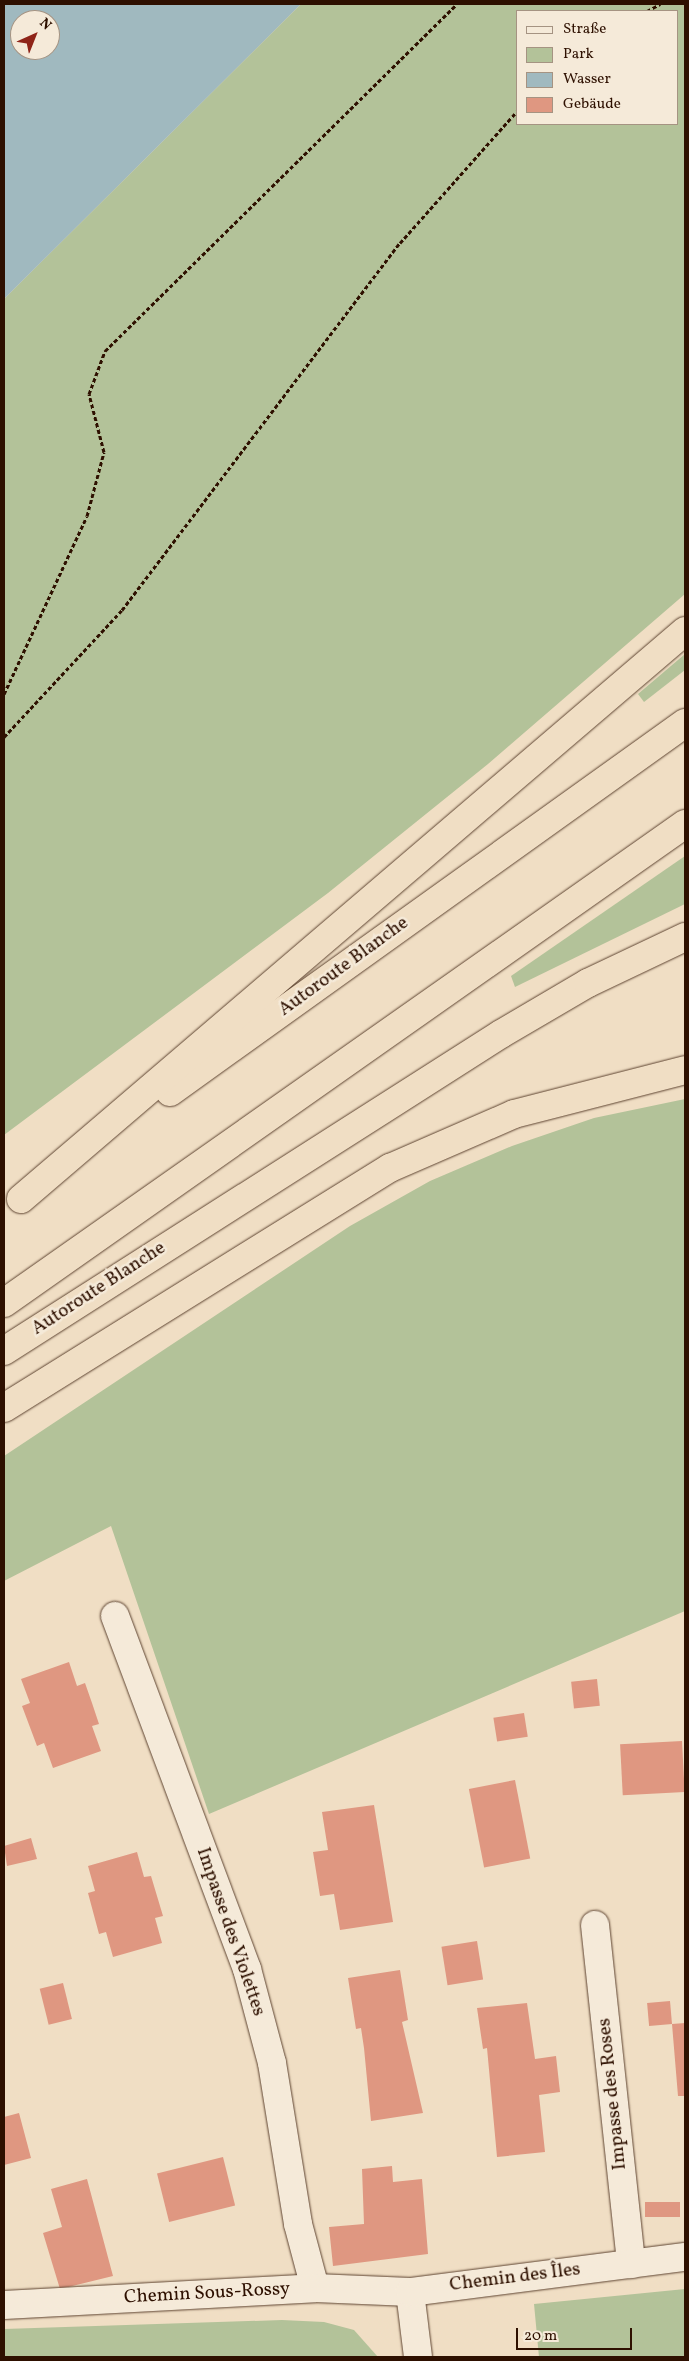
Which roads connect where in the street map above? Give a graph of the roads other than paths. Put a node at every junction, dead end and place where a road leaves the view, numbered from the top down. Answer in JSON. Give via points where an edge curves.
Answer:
{"nodes":[{"id":1,"x":685,"y":631,"type":"edge"},
{"id":2,"x":685,"y":724,"type":"edge"},
{"id":3,"x":685,"y":824,"type":"edge"},
{"id":4,"x":685,"y":937,"type":"edge"},
{"id":5,"x":685,"y":1070,"type":"edge"},
{"id":6,"x":12,"y":1205,"type":"edge"},
{"id":7,"x":4,"y":1304,"type":"edge"},
{"id":8,"x":4,"y":1351,"type":"edge"},
{"id":9,"x":4,"y":1408,"type":"edge"},
{"id":10,"x":115,"y":1616,"type":"dead end"},
{"id":11,"x":595,"y":1925,"type":"dead end"},
{"id":12,"x":685,"y":2257,"type":"edge"},
{"id":13,"x":631,"y":2264,"type":"junction"},
{"id":14,"x":315,"y":2288,"type":"junction"},
{"id":15,"x":410,"y":2292,"type":"junction"},
{"id":16,"x":4,"y":2305,"type":"edge"},
{"id":17,"x":418,"y":2357,"type":"edge"}],
"edges":[{"from":1,"to":6,"type":"highway"},
{"from":2,"to":6,"type":"highway","name":"Autoroute Blanche"},
{"from":3,"to":7,"type":"highway"},
{"from":4,"to":8,"type":"highway","name":"Autoroute Blanche","via":[[588,984],[500,1034]]},
{"from":5,"to":9,"type":"highway","via":[[514,1114],[390,1168]]},
{"from":10,"to":14,"type":"street","name":"Impasse des Violettes","via":[[247,1969],[272,2064],[298,2224]]},
{"from":11,"to":13,"type":"street","name":"Impasse des Roses"},
{"from":12,"to":13,"type":"street","name":"Chemin des Îles"},
{"from":13,"to":15,"type":"street","name":"Chemin des Îles"},
{"from":14,"to":15,"type":"street","name":"Chemin Sous-Rossy"},
{"from":14,"to":16,"type":"street","name":"Chemin Sous-Rossy"},
{"from":15,"to":17,"type":"street"}]}
